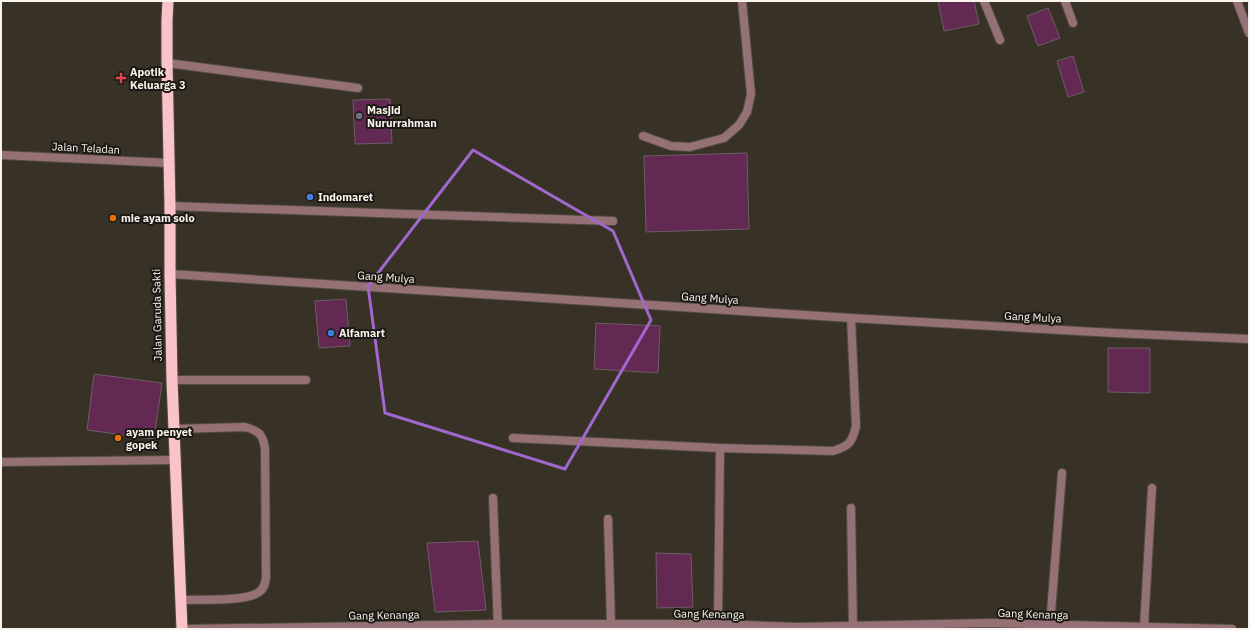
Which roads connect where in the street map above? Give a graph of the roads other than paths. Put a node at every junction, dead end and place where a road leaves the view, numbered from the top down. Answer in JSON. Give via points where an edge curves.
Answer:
{"nodes":[{"id":1,"x":168,"y":1,"type":"edge"},
{"id":2,"x":742,"y":1,"type":"edge"},
{"id":3,"x":984,"y":1,"type":"edge"},
{"id":4,"x":1065,"y":1,"type":"edge"},
{"id":5,"x":1237,"y":1,"type":"edge"},
{"id":6,"x":1073,"y":23,"type":"dead end"},
{"id":7,"x":1249,"y":33,"type":"edge"},
{"id":8,"x":1000,"y":40,"type":"dead end"},
{"id":9,"x":167,"y":63,"type":"junction"},
{"id":10,"x":358,"y":88,"type":"dead end"},
{"id":11,"x":643,"y":136,"type":"dead end"},
{"id":12,"x":1,"y":155,"type":"edge"},
{"id":13,"x":169,"y":163,"type":"junction"},
{"id":14,"x":170,"y":206,"type":"junction"},
{"id":15,"x":614,"y":221,"type":"dead end"},
{"id":16,"x":170,"y":274,"type":"junction"},
{"id":17,"x":851,"y":318,"type":"junction"},
{"id":18,"x":1249,"y":339,"type":"edge"},
{"id":19,"x":172,"y":380,"type":"junction"},
{"id":20,"x":306,"y":380,"type":"dead end"},
{"id":21,"x":174,"y":429,"type":"junction"},
{"id":22,"x":514,"y":438,"type":"dead end"},
{"id":23,"x":720,"y":448,"type":"junction"},
{"id":24,"x":175,"y":460,"type":"junction"},
{"id":25,"x":1,"y":462,"type":"edge"},
{"id":26,"x":1062,"y":473,"type":"dead end"},
{"id":27,"x":1152,"y":488,"type":"dead end"},
{"id":28,"x":494,"y":498,"type":"dead end"},
{"id":29,"x":851,"y":508,"type":"dead end"},
{"id":30,"x":608,"y":519,"type":"dead end"},
{"id":31,"x":181,"y":600,"type":"junction"},
{"id":32,"x":610,"y":624,"type":"junction"},
{"id":33,"x":718,"y":624,"type":"junction"},
{"id":34,"x":1050,"y":625,"type":"junction"},
{"id":35,"x":498,"y":626,"type":"edge"},
{"id":36,"x":853,"y":627,"type":"junction"},
{"id":37,"x":1144,"y":627,"type":"junction"},
{"id":38,"x":1091,"y":628,"type":"edge"},
{"id":39,"x":184,"y":629,"type":"edge"},
{"id":40,"x":1202,"y":629,"type":"edge"},
{"id":41,"x":1232,"y":629,"type":"edge"}],
"edges":[{"from":1,"to":9,"type":"highway","name":"Jalan Garuda Sakti"},
{"from":2,"to":11,"type":"street","via":[[751,94],[747,112],[739,125],[724,138],[690,147],[671,146]]},
{"from":3,"to":8,"type":"street"},
{"from":4,"to":6,"type":"street"},
{"from":5,"to":7,"type":"street"},
{"from":9,"to":10,"type":"street"},
{"from":9,"to":13,"type":"highway","name":"Jalan Garuda Sakti"},
{"from":12,"to":13,"type":"street","name":"Jalan Teladan"},
{"from":13,"to":14,"type":"highway","name":"Jalan Garuda Sakti"},
{"from":14,"to":15,"type":"street"},
{"from":14,"to":16,"type":"highway","name":"Jalan Garuda Sakti"},
{"from":16,"to":17,"type":"street","name":"Gang Mulya"},
{"from":16,"to":19,"type":"highway","name":"Jalan Garuda Sakti"},
{"from":17,"to":18,"type":"street","name":"Gang Mulya"},
{"from":17,"to":23,"type":"street","via":[[856,426],[847,446],[833,451]]},
{"from":19,"to":20,"type":"street"},
{"from":19,"to":21,"type":"highway","name":"Jalan Garuda Sakti"},
{"from":21,"to":24,"type":"highway","name":"Jalan Garuda Sakti"},
{"from":21,"to":31,"type":"street","via":[[244,427],[259,433],[264,439],[266,449],[266,578],[263,588],[259,593],[244,598]]},
{"from":22,"to":23,"type":"street"},
{"from":23,"to":33,"type":"street"},
{"from":24,"to":25,"type":"street"},
{"from":24,"to":31,"type":"highway","name":"Jalan Garuda Sakti"},
{"from":26,"to":34,"type":"street"},
{"from":27,"to":37,"type":"street"},
{"from":28,"to":35,"type":"street"},
{"from":29,"to":36,"type":"street"},
{"from":30,"to":32,"type":"street"},
{"from":31,"to":39,"type":"highway","name":"Jalan Garuda Sakti"},
{"from":32,"to":33,"type":"street","name":"Gang Kenanga"},
{"from":32,"to":35,"type":"street","name":"Gang Kenanga"},
{"from":33,"to":36,"type":"street","name":"Gang Kenanga"},
{"from":34,"to":36,"type":"street","name":"Gang Kenanga","via":[[989,623]]},
{"from":34,"to":38,"type":"street","name":"Gang Kenanga"},
{"from":35,"to":39,"type":"street","name":"Gang Kenanga"},
{"from":37,"to":38,"type":"street","name":"Gang Kenanga"},
{"from":37,"to":40,"type":"street","name":"Gang Kenanga"},
{"from":40,"to":41,"type":"street","name":"Gang Kenanga"}]}
